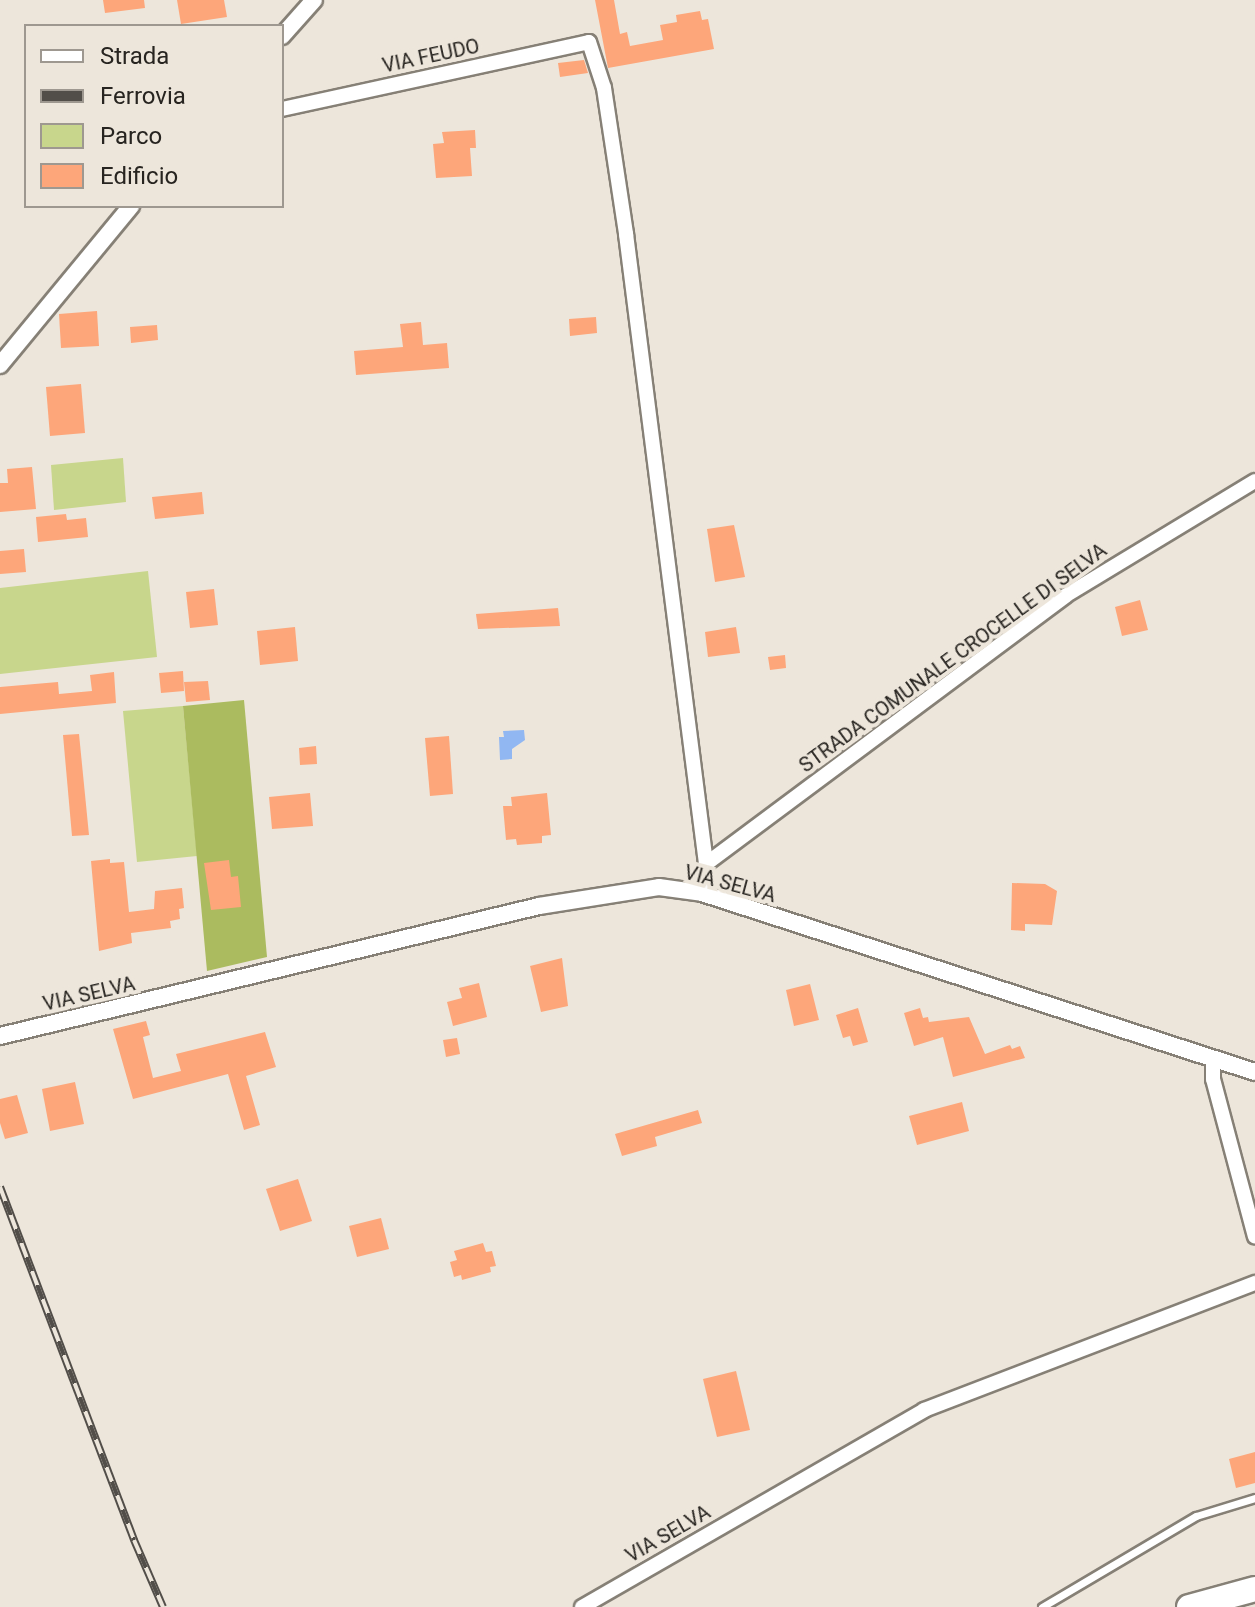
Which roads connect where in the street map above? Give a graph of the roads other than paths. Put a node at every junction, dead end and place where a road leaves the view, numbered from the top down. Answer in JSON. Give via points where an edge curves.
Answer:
{"nodes":[{"id":1,"x":314,"y":0,"type":"edge"},
{"id":2,"x":284,"y":34,"type":"edge"},
{"id":3,"x":284,"y":109,"type":"edge"},
{"id":4,"x":129,"y":208,"type":"edge"},
{"id":5,"x":0,"y":365,"type":"edge"},
{"id":6,"x":1255,"y":481,"type":"edge"},
{"id":7,"x":706,"y":864,"type":"junction"},
{"id":8,"x":702,"y":893,"type":"junction"},
{"id":9,"x":0,"y":1036,"type":"edge"},
{"id":10,"x":1213,"y":1059,"type":"junction"},
{"id":11,"x":1255,"y":1072,"type":"edge"},
{"id":12,"x":1255,"y":1237,"type":"edge"},
{"id":13,"x":1255,"y":1283,"type":"edge"},
{"id":14,"x":1255,"y":1498,"type":"edge"},
{"id":15,"x":1255,"y":1589,"type":"edge"},
{"id":16,"x":582,"y":1607,"type":"edge"},
{"id":17,"x":1042,"y":1607,"type":"edge"},
{"id":18,"x":1189,"y":1607,"type":"edge"}],
"edges":[{"from":1,"to":2,"type":"street"},
{"from":3,"to":7,"type":"street","name":"VIA FEUDO","via":[[589,42],[604,88],[626,234]]},
{"from":4,"to":5,"type":"street"},
{"from":6,"to":7,"type":"street","name":"STRADA COMUNALE CROCELLE DI SELVA","via":[[1065,596]]},
{"from":7,"to":8,"type":"street"},
{"from":8,"to":9,"type":"street","name":"VIA SELVA","via":[[659,887],[539,906]]},
{"from":8,"to":10,"type":"street","name":"VIA SELVA"},
{"from":10,"to":11,"type":"street","name":"VIA SELVA"},
{"from":10,"to":12,"type":"street","via":[[1213,1079]]},
{"from":13,"to":16,"type":"street","name":"VIA SELVA","via":[[924,1410]]},
{"from":14,"to":17,"type":"lane","via":[[1196,1516]]},
{"from":15,"to":18,"type":"highway"}]}
